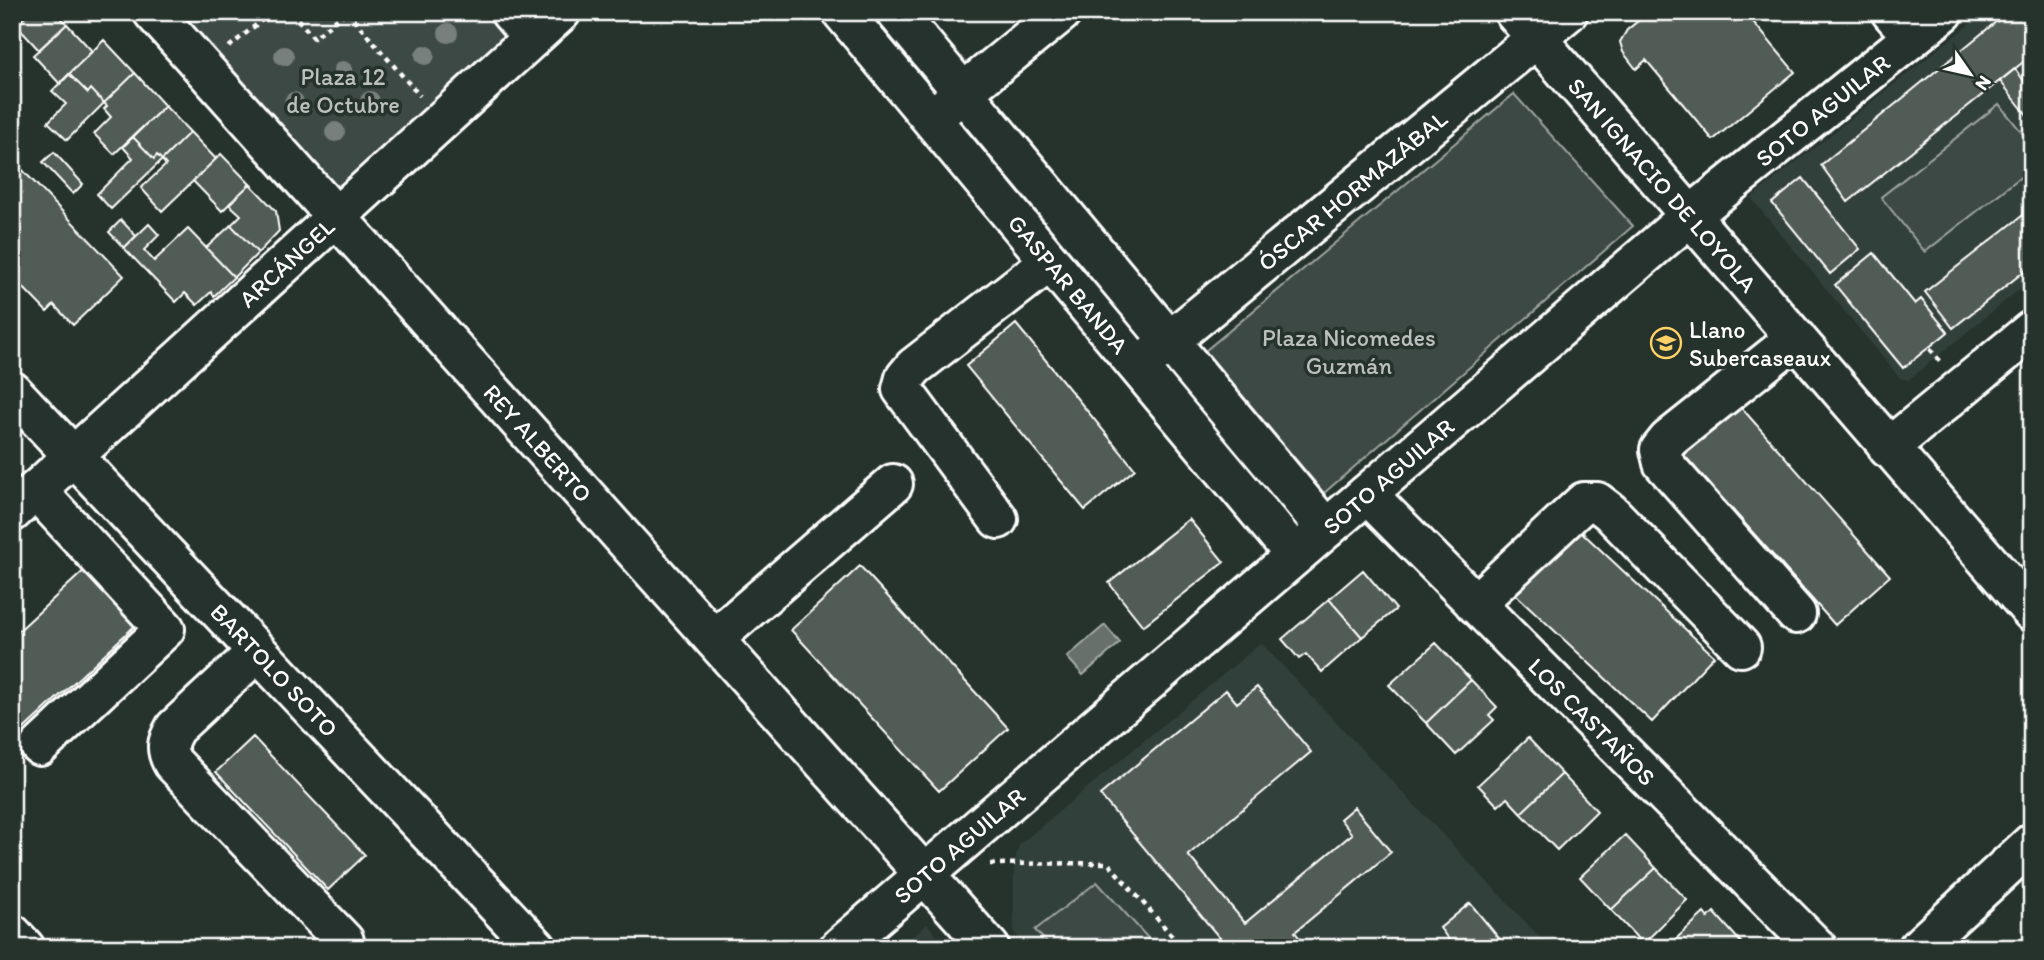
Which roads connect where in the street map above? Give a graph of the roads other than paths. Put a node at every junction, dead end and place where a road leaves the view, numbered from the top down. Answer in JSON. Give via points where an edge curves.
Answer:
{"nodes":[{"id":1,"x":153,"y":12,"type":"edge"},
{"id":2,"x":561,"y":12,"type":"edge"},
{"id":3,"x":842,"y":12,"type":"edge"},
{"id":4,"x":896,"y":12,"type":"edge"},
{"id":5,"x":1062,"y":12,"type":"edge"},
{"id":6,"x":1568,"y":12,"type":"edge"},
{"id":7,"x":1944,"y":12,"type":"edge"},
{"id":8,"x":521,"y":25,"type":"edge"},
{"id":9,"x":1525,"y":25,"type":"edge"},
{"id":10,"x":1902,"y":25,"type":"edge"},
{"id":11,"x":963,"y":93,"type":"junction"},
{"id":12,"x":931,"y":119,"type":"junction"},
{"id":13,"x":1690,"y":216,"type":"junction"},
{"id":14,"x":337,"y":217,"type":"junction"},
{"id":15,"x":1049,"y":262,"type":"junction"},
{"id":16,"x":2032,"y":330,"type":"edge"},
{"id":17,"x":1796,"y":338,"type":"junction"},
{"id":18,"x":1169,"y":341,"type":"junction"},
{"id":19,"x":1137,"y":367,"type":"junction"},
{"id":20,"x":12,"y":391,"type":"edge"},
{"id":21,"x":1888,"y":448,"type":"junction"},
{"id":22,"x":74,"y":456,"type":"junction"},
{"id":23,"x":893,"y":484,"type":"dead end"},
{"id":24,"x":1367,"y":494,"type":"junction"},
{"id":25,"x":24,"y":501,"type":"edge"},
{"id":26,"x":999,"y":519,"type":"dead end"},
{"id":27,"x":1326,"y":529,"type":"junction"},
{"id":28,"x":1295,"y":555,"type":"junction"},
{"id":29,"x":1475,"y":604,"type":"junction"},
{"id":30,"x":2032,"y":611,"type":"edge"},
{"id":31,"x":1796,"y":614,"type":"dead end"},
{"id":32,"x":714,"y":639,"type":"junction"},
{"id":33,"x":1741,"y":647,"type":"dead end"},
{"id":34,"x":257,"y":652,"type":"junction"},
{"id":35,"x":40,"y":746,"type":"dead end"},
{"id":36,"x":2032,"y":843,"type":"edge"},
{"id":37,"x":937,"y":862,"type":"junction"},
{"id":38,"x":12,"y":934,"type":"edge"},
{"id":39,"x":344,"y":941,"type":"dead end"},
{"id":40,"x":25,"y":948,"type":"edge"},
{"id":41,"x":537,"y":948,"type":"edge"},
{"id":42,"x":839,"y":948,"type":"edge"},
{"id":43,"x":990,"y":948,"type":"edge"},
{"id":44,"x":1817,"y":948,"type":"edge"},
{"id":45,"x":1918,"y":948,"type":"edge"}],
"edges":[{"from":1,"to":14,"type":"street","name":"REY ALBERTO"},
{"from":2,"to":8,"type":"street","name":"ARCÁNGEL"},
{"from":3,"to":12,"type":"street","name":"GASPAR BANDA"},
{"from":4,"to":11,"type":"street","name":"GASPAR BANDA"},
{"from":5,"to":11,"type":"street"},
{"from":6,"to":9,"type":"street","name":"ÓSCAR HORMAZÁBAL"},
{"from":7,"to":10,"type":"street","name":"SOTO AGUILAR"},
{"from":8,"to":14,"type":"street","name":"ARCÁNGEL"},
{"from":9,"to":13,"type":"street","name":"SAN IGNACIO DE LOYOLA"},
{"from":9,"to":18,"type":"street","name":"ÓSCAR HORMAZÁBAL"},
{"from":10,"to":13,"type":"street","name":"SOTO AGUILAR"},
{"from":11,"to":12,"type":"street"},
{"from":11,"to":18,"type":"street","name":"GASPAR BANDA"},
{"from":12,"to":15,"type":"street","name":"GASPAR BANDA"},
{"from":13,"to":17,"type":"street","name":"SAN IGNACIO DE LOYOLA"},
{"from":13,"to":24,"type":"street","name":"SOTO AGUILAR"},
{"from":14,"to":22,"type":"street","name":"ARCÁNGEL"},
{"from":14,"to":32,"type":"street","name":"REY ALBERTO"},
{"from":15,"to":19,"type":"street","name":"GASPAR BANDA"},
{"from":15,"to":26,"type":"street","via":[[914,367],[902,389]]},
{"from":16,"to":21,"type":"street"},
{"from":17,"to":21,"type":"street","name":"SAN IGNACIO DE LOYOLA"},
{"from":17,"to":31,"type":"street","via":[[1660,450],[1663,463]]},
{"from":18,"to":19,"type":"street","name":"ÓSCAR HORMAZÁBAL"},
{"from":18,"to":27,"type":"street","name":"GASPAR BANDA"},
{"from":19,"to":28,"type":"street","name":"GASPAR BANDA"},
{"from":20,"to":22,"type":"street","name":"BARTOLO SOTO"},
{"from":21,"to":30,"type":"street","name":"SAN IGNACIO DE LOYOLA"},
{"from":22,"to":25,"type":"street","name":"ARCÁNGEL"},
{"from":22,"to":34,"type":"street","name":"BARTOLO SOTO"},
{"from":23,"to":32,"type":"street"},
{"from":24,"to":27,"type":"street","name":"SOTO AGUILAR"},
{"from":24,"to":29,"type":"street","name":"LOS CASTAÑOS"},
{"from":25,"to":35,"type":"street","via":[[165,629]]},
{"from":27,"to":28,"type":"street","name":"SOTO AGUILAR"},
{"from":28,"to":37,"type":"street","name":"SOTO AGUILAR"},
{"from":29,"to":33,"type":"street","via":[[1584,502],[1597,502]]},
{"from":29,"to":44,"type":"street","name":"LOS CASTAÑOS"},
{"from":32,"to":37,"type":"street","name":"REY ALBERTO"},
{"from":34,"to":39,"type":"street","via":[[175,728],[167,752]]},
{"from":34,"to":41,"type":"street","name":"BARTOLO SOTO"},
{"from":36,"to":45,"type":"street"},
{"from":37,"to":42,"type":"street","name":"SOTO AGUILAR"},
{"from":37,"to":43,"type":"street","name":"REY ALBERTO"},
{"from":38,"to":40,"type":"street"}]}
